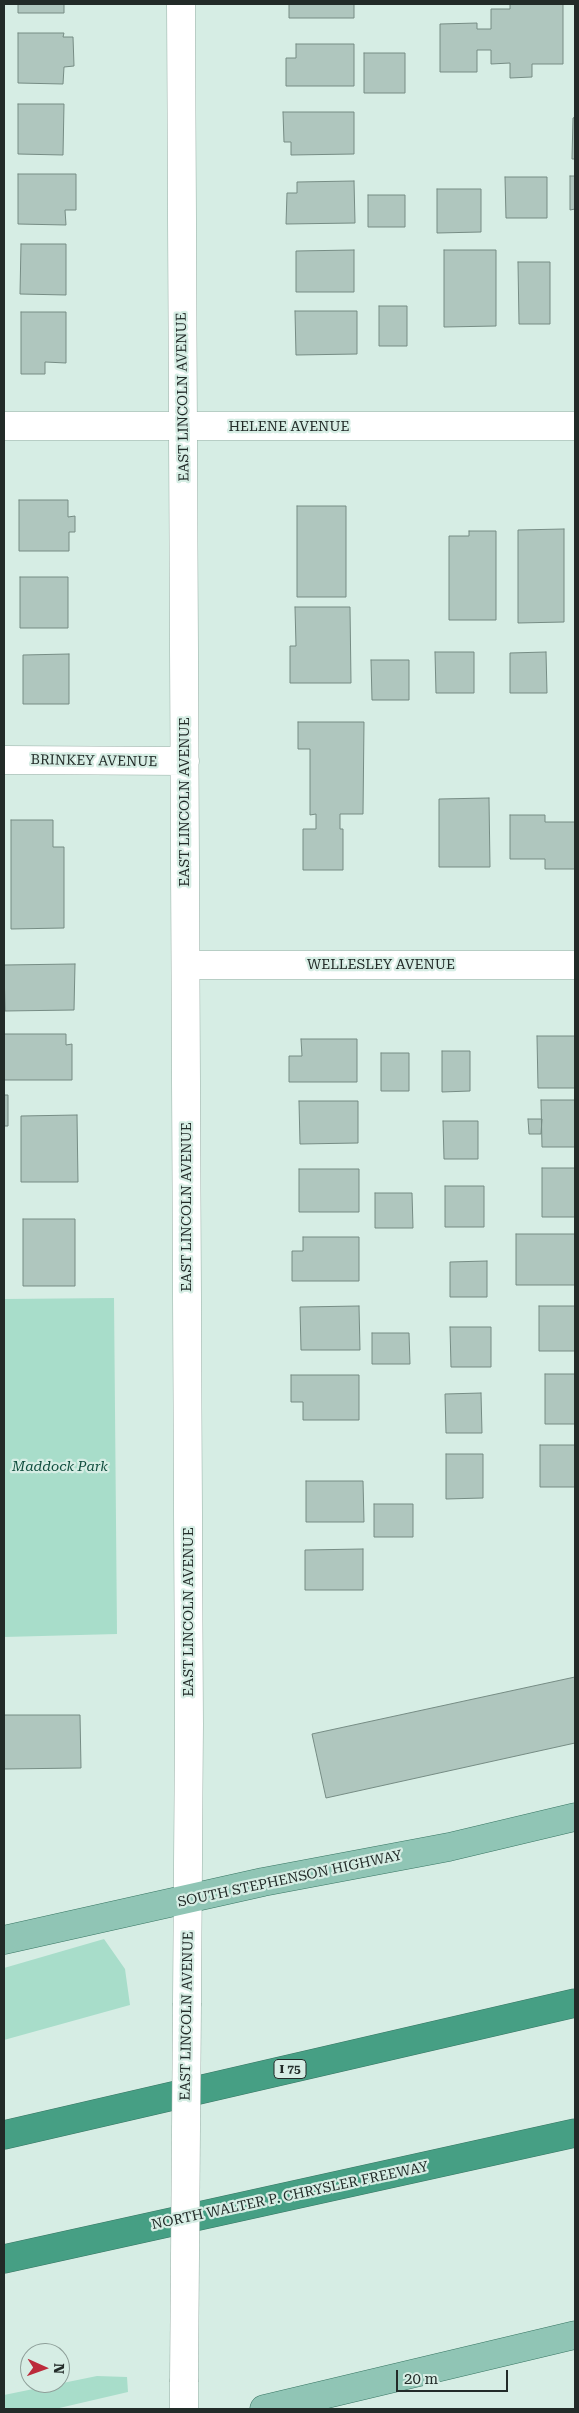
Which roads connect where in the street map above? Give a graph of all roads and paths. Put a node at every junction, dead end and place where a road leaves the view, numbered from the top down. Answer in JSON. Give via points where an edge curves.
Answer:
{"nodes":[{"id":1,"x":181,"y":4,"type":"edge"},
{"id":2,"x":4,"y":426,"type":"edge"},
{"id":3,"x":183,"y":426,"type":"junction"},
{"id":4,"x":575,"y":426,"type":"edge"},
{"id":5,"x":4,"y":760,"type":"edge"},
{"id":6,"x":185,"y":762,"type":"junction"},
{"id":7,"x":575,"y":965,"type":"edge"},
{"id":8,"x":186,"y":966,"type":"junction"},
{"id":9,"x":575,"y":1817,"type":"edge"},
{"id":10,"x":188,"y":1899,"type":"junction"},
{"id":11,"x":4,"y":1940,"type":"edge"},
{"id":12,"x":575,"y":2003,"type":"edge"},
{"id":13,"x":575,"y":2133,"type":"edge"},
{"id":14,"x":4,"y":2135,"type":"edge"},
{"id":15,"x":4,"y":2259,"type":"edge"},
{"id":16,"x":575,"y":2335,"type":"edge"},
{"id":17,"x":184,"y":2409,"type":"edge"},
{"id":18,"x":264,"y":2409,"type":"edge"}],
"edges":[{"from":1,"to":3,"type":"street","name":"EAST LINCOLN AVENUE"},
{"from":2,"to":3,"type":"street","name":"HELENE AVENUE"},
{"from":3,"to":4,"type":"street","name":"HELENE AVENUE"},
{"from":3,"to":6,"type":"street","name":"EAST LINCOLN AVENUE"},
{"from":5,"to":6,"type":"street","name":"BRINKEY AVENUE"},
{"from":6,"to":8,"type":"street","name":"EAST LINCOLN AVENUE"},
{"from":7,"to":8,"type":"street","name":"WELLESLEY AVENUE"},
{"from":8,"to":10,"type":"street","name":"EAST LINCOLN AVENUE"},
{"from":9,"to":10,"type":"main road","name":"SOUTH STEPHENSON HIGHWAY","via":[[449,1847]]},
{"from":10,"to":11,"type":"main road","name":"SOUTH STEPHENSON HIGHWAY"},
{"from":10,"to":17,"type":"street","name":"EAST LINCOLN AVENUE","bridge":true},
{"from":12,"to":14,"type":"highway","number":"I 75"},
{"from":13,"to":15,"type":"highway","name":"NORTH WALTER P. CHRYSLER FREEWAY"},
{"from":16,"to":18,"type":"main road"}]}
